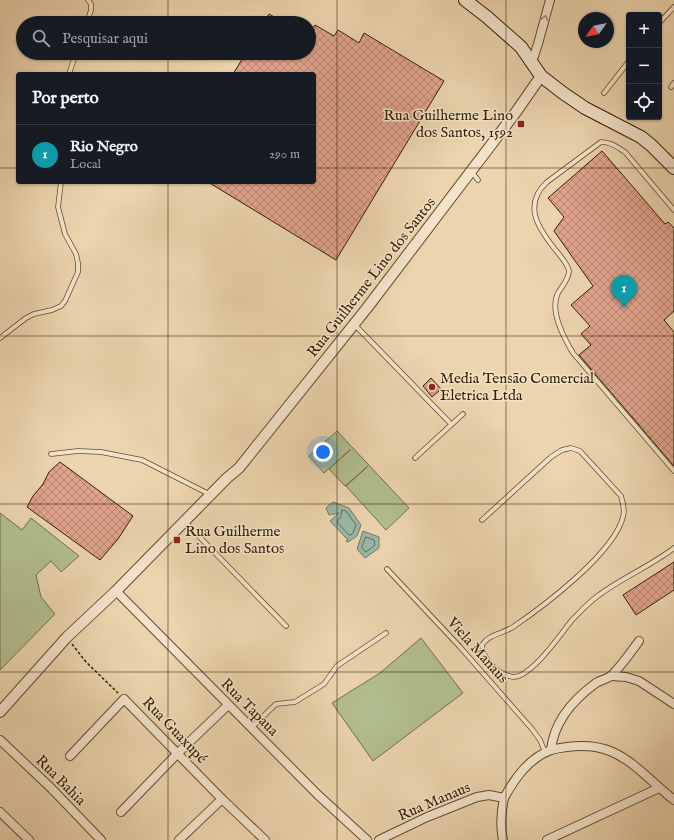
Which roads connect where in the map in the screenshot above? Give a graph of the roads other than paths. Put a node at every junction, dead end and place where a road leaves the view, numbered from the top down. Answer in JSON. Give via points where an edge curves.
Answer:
{"nodes":[{"id":1,"x":88,"y":0,"type":"edge"},
{"id":2,"x":465,"y":0,"type":"edge"},
{"id":3,"x":550,"y":0,"type":"edge"},
{"id":4,"x":674,"y":7,"type":"edge"},
{"id":5,"x":89,"y":16,"type":"edge"},
{"id":6,"x":662,"y":20,"type":"edge"},
{"id":7,"x":538,"y":44,"type":"junction"},
{"id":8,"x":521,"y":47,"type":"junction"},
{"id":9,"x":74,"y":60,"type":"edge"},
{"id":10,"x":532,"y":62,"type":"junction"},
{"id":11,"x":626,"y":65,"type":"edge"},
{"id":12,"x":70,"y":72,"type":"edge"},
{"id":13,"x":541,"y":76,"type":"junction"},
{"id":14,"x":674,"y":83,"type":"edge"},
{"id":15,"x":670,"y":87,"type":"dead end"},
{"id":16,"x":604,"y":94,"type":"dead end"},
{"id":17,"x":674,"y":168,"type":"edge"},
{"id":18,"x":472,"y":171,"type":"junction"},
{"id":19,"x":478,"y":180,"type":"dead end"},
{"id":20,"x":61,"y":184,"type":"edge"},
{"id":21,"x":674,"y":210,"type":"edge"},
{"id":22,"x":354,"y":324,"type":"junction"},
{"id":23,"x":0,"y":338,"type":"edge"},
{"id":24,"x":463,"y":414,"type":"dead end"},
{"id":25,"x":451,"y":424,"type":"junction"},
{"id":26,"x":51,"y":454,"type":"dead end"},
{"id":27,"x":415,"y":458,"type":"dead end"},
{"id":28,"x":674,"y":471,"type":"edge"},
{"id":29,"x":211,"y":495,"type":"junction"},
{"id":30,"x":482,"y":520,"type":"dead end"},
{"id":31,"x":184,"y":522,"type":"junction"},
{"id":32,"x":674,"y":548,"type":"edge"},
{"id":33,"x":387,"y":569,"type":"dead end"},
{"id":34,"x":116,"y":591,"type":"junction"},
{"id":35,"x":286,"y":626,"type":"dead end"},
{"id":36,"x":386,"y":633,"type":"dead end"},
{"id":37,"x":639,"y":641,"type":"dead end"},
{"id":38,"x":612,"y":676,"type":"junction"},
{"id":39,"x":674,"y":704,"type":"edge"},
{"id":40,"x":228,"y":705,"type":"junction"},
{"id":41,"x":0,"y":712,"type":"edge"},
{"id":42,"x":251,"y":728,"type":"junction"},
{"id":43,"x":0,"y":740,"type":"edge"},
{"id":44,"x":548,"y":751,"type":"junction"},
{"id":45,"x":178,"y":753,"type":"junction"},
{"id":46,"x":70,"y":756,"type":"dead end"},
{"id":47,"x":659,"y":788,"type":"junction"},
{"id":48,"x":222,"y":798,"type":"junction"},
{"id":49,"x":504,"y":798,"type":"junction"},
{"id":50,"x":674,"y":800,"type":"edge"},
{"id":51,"x":0,"y":812,"type":"edge"},
{"id":52,"x":121,"y":812,"type":"dead end"},
{"id":53,"x":262,"y":839,"type":"edge"},
{"id":54,"x":29,"y":840,"type":"edge"},
{"id":55,"x":102,"y":840,"type":"edge"},
{"id":56,"x":179,"y":840,"type":"edge"},
{"id":57,"x":367,"y":840,"type":"edge"},
{"id":58,"x":378,"y":840,"type":"edge"},
{"id":59,"x":503,"y":840,"type":"edge"},
{"id":60,"x":547,"y":840,"type":"edge"}],
"edges":[{"from":1,"to":5,"type":"lane","via":[[91,4]]},
{"from":2,"to":8,"type":"main road"},
{"from":7,"to":3,"type":"street","one_way":true},
{"from":4,"to":6,"type":"lane"},
{"from":7,"to":8,"type":"street"},
{"from":7,"to":10,"type":"street"},
{"from":8,"to":10,"type":"main road"},
{"from":9,"to":12,"type":"lane"},
{"from":10,"to":13,"type":"main road"},
{"from":11,"to":16,"type":"lane"},
{"from":13,"to":17,"type":"main road","via":[[585,108],[641,137]]},
{"from":13,"to":18,"type":"street","name":"Rua Guilherme Lino dos Santos"},
{"from":14,"to":15,"type":"lane"},
{"from":18,"to":19,"type":"lane"},
{"from":18,"to":22,"type":"street","name":"Rua Guilherme Lino dos Santos"},
{"from":20,"to":23,"type":"lane","via":[[58,207],[65,234],[76,254],[78,272],[61,306],[26,318]]},
{"from":21,"to":28,"type":"lane","via":[[625,152],[608,142],[601,142],[547,182],[536,196],[534,205],[540,230],[569,270],[568,277],[557,295],[556,313],[562,336],[573,353]]},
{"from":22,"to":25,"type":"lane"},
{"from":22,"to":29,"type":"street","name":"Rua Guilherme Lino dos Santos","via":[[256,448]]},
{"from":24,"to":25,"type":"lane"},
{"from":25,"to":27,"type":"lane"},
{"from":26,"to":29,"type":"lane","via":[[101,452],[142,460]]},
{"from":29,"to":31,"type":"street","name":"Rua Guilherme Lino dos Santos"},
{"from":30,"to":32,"type":"lane","via":[[551,457],[571,448],[580,451],[588,459],[621,496],[624,504],[620,527],[610,544],[587,568],[526,618],[505,632],[488,637],[482,645],[484,655],[491,665],[502,674],[514,677],[533,667],[573,620],[599,595]]},
{"from":31,"to":34,"type":"street","name":"Rua Guilherme Lino dos Santos"},
{"from":31,"to":35,"type":"lane"},
{"from":33,"to":44,"type":"lane","name":"Viela Manaus","via":[[532,728]]},
{"from":34,"to":40,"type":"street","name":"Rua Tapaua"},
{"from":34,"to":41,"type":"street","name":"Rua Guilherme Lino dos Santos","via":[[67,637]]},
{"from":36,"to":42,"type":"lane","via":[[336,666],[324,684],[295,702],[276,704]]},
{"from":37,"to":38,"type":"street"},
{"from":38,"to":39,"type":"street","via":[[639,681]]},
{"from":38,"to":44,"type":"street","via":[[599,681],[569,708],[556,728]]},
{"from":40,"to":42,"type":"street","name":"Rua Tapaua"},
{"from":40,"to":45,"type":"street"},
{"from":42,"to":57,"type":"street","name":"Rua Tapaua"},
{"from":43,"to":55,"type":"street","name":"Rua Bahia"},
{"from":44,"to":47,"type":"street","via":[[565,746],[585,745],[611,750],[628,760]]},
{"from":44,"to":49,"type":"street","via":[[518,775]]},
{"from":45,"to":46,"type":"street","name":"Rua Guaxupé","via":[[124,699]]},
{"from":45,"to":48,"type":"street","name":"Rua Guaxupé"},
{"from":45,"to":52,"type":"street"},
{"from":47,"to":50,"type":"street"},
{"from":47,"to":60,"type":"street"},
{"from":48,"to":53,"type":"street","name":"Rua Guaxupé"},
{"from":48,"to":56,"type":"street"},
{"from":49,"to":58,"type":"street","name":"Rua Manaus","via":[[489,795],[477,797]]},
{"from":49,"to":59,"type":"street","via":[[501,810]]},
{"from":51,"to":54,"type":"street"}]}
